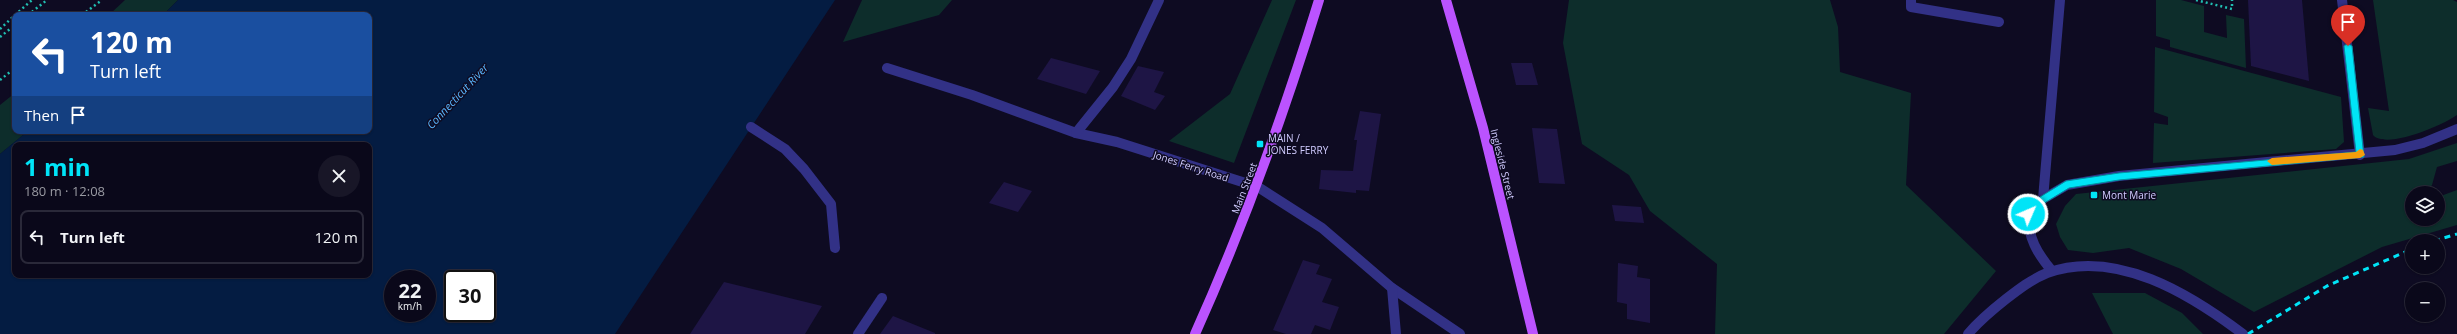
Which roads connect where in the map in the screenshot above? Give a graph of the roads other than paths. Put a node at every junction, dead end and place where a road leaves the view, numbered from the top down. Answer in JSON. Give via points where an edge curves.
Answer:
{"nodes":[{"id":1,"x":1159,"y":0,"type":"edge"},
{"id":2,"x":1319,"y":0,"type":"edge"},
{"id":3,"x":1446,"y":0,"type":"edge"},
{"id":4,"x":1910,"y":0,"type":"edge"},
{"id":5,"x":2060,"y":0,"type":"edge"},
{"id":6,"x":2342,"y":0,"type":"edge"},
{"id":7,"x":1999,"y":22,"type":"dead end"},
{"id":8,"x":887,"y":68,"type":"dead end"},
{"id":9,"x":751,"y":127,"type":"dead end"},
{"id":10,"x":2457,"y":129,"type":"edge"},
{"id":11,"x":1076,"y":133,"type":"junction"},
{"id":12,"x":2360,"y":155,"type":"junction"},
{"id":13,"x":1258,"y":187,"type":"junction"},
{"id":14,"x":2043,"y":199,"type":"junction"},
{"id":15,"x":835,"y":248,"type":"dead end"},
{"id":16,"x":2052,"y":271,"type":"junction"},
{"id":17,"x":1392,"y":288,"type":"junction"},
{"id":18,"x":882,"y":298,"type":"dead end"},
{"id":19,"x":2239,"y":331,"type":"edge"},
{"id":20,"x":858,"y":334,"type":"edge"},
{"id":21,"x":1195,"y":334,"type":"edge"},
{"id":22,"x":1396,"y":334,"type":"edge"},
{"id":23,"x":1460,"y":334,"type":"edge"},
{"id":24,"x":1533,"y":334,"type":"edge"},
{"id":25,"x":1968,"y":334,"type":"edge"}],
"edges":[{"from":1,"to":11,"type":"street","via":[[1131,59],[1113,87]]},
{"from":2,"to":13,"type":"main road","name":"Main Street"},
{"from":3,"to":24,"type":"main road","name":"Ingleside Street","via":[[1483,128]]},
{"from":4,"to":7,"type":"street","via":[[1911,7]]},
{"from":5,"to":14,"type":"street"},
{"from":6,"to":12,"type":"street"},
{"from":8,"to":11,"type":"street","name":"Jones Ferry Road","via":[[972,95]]},
{"from":9,"to":15,"type":"street","via":[[785,150],[804,169],[830,204]]},
{"from":10,"to":12,"type":"street","via":[[2424,143]]},
{"from":11,"to":13,"type":"street","name":"Jones Ferry Road","via":[[1117,142]]},
{"from":12,"to":14,"type":"street","via":[[2119,176],[2066,185]]},
{"from":13,"to":17,"type":"street","name":"Jones Ferry Road","via":[[1322,228]]},
{"from":13,"to":21,"type":"main road","name":"Main Street","via":[[1217,289]]},
{"from":14,"to":16,"type":"street","via":[[2028,214],[2028,232],[2039,256]]},
{"from":16,"to":19,"type":"street","via":[[2073,267],[2096,267],[2133,273],[2182,293]]},
{"from":16,"to":25,"type":"street","via":[[2035,278],[1996,306]]},
{"from":17,"to":22,"type":"street"},
{"from":17,"to":23,"type":"street","name":"Jones Ferry Road"},
{"from":18,"to":20,"type":"street"}]}
